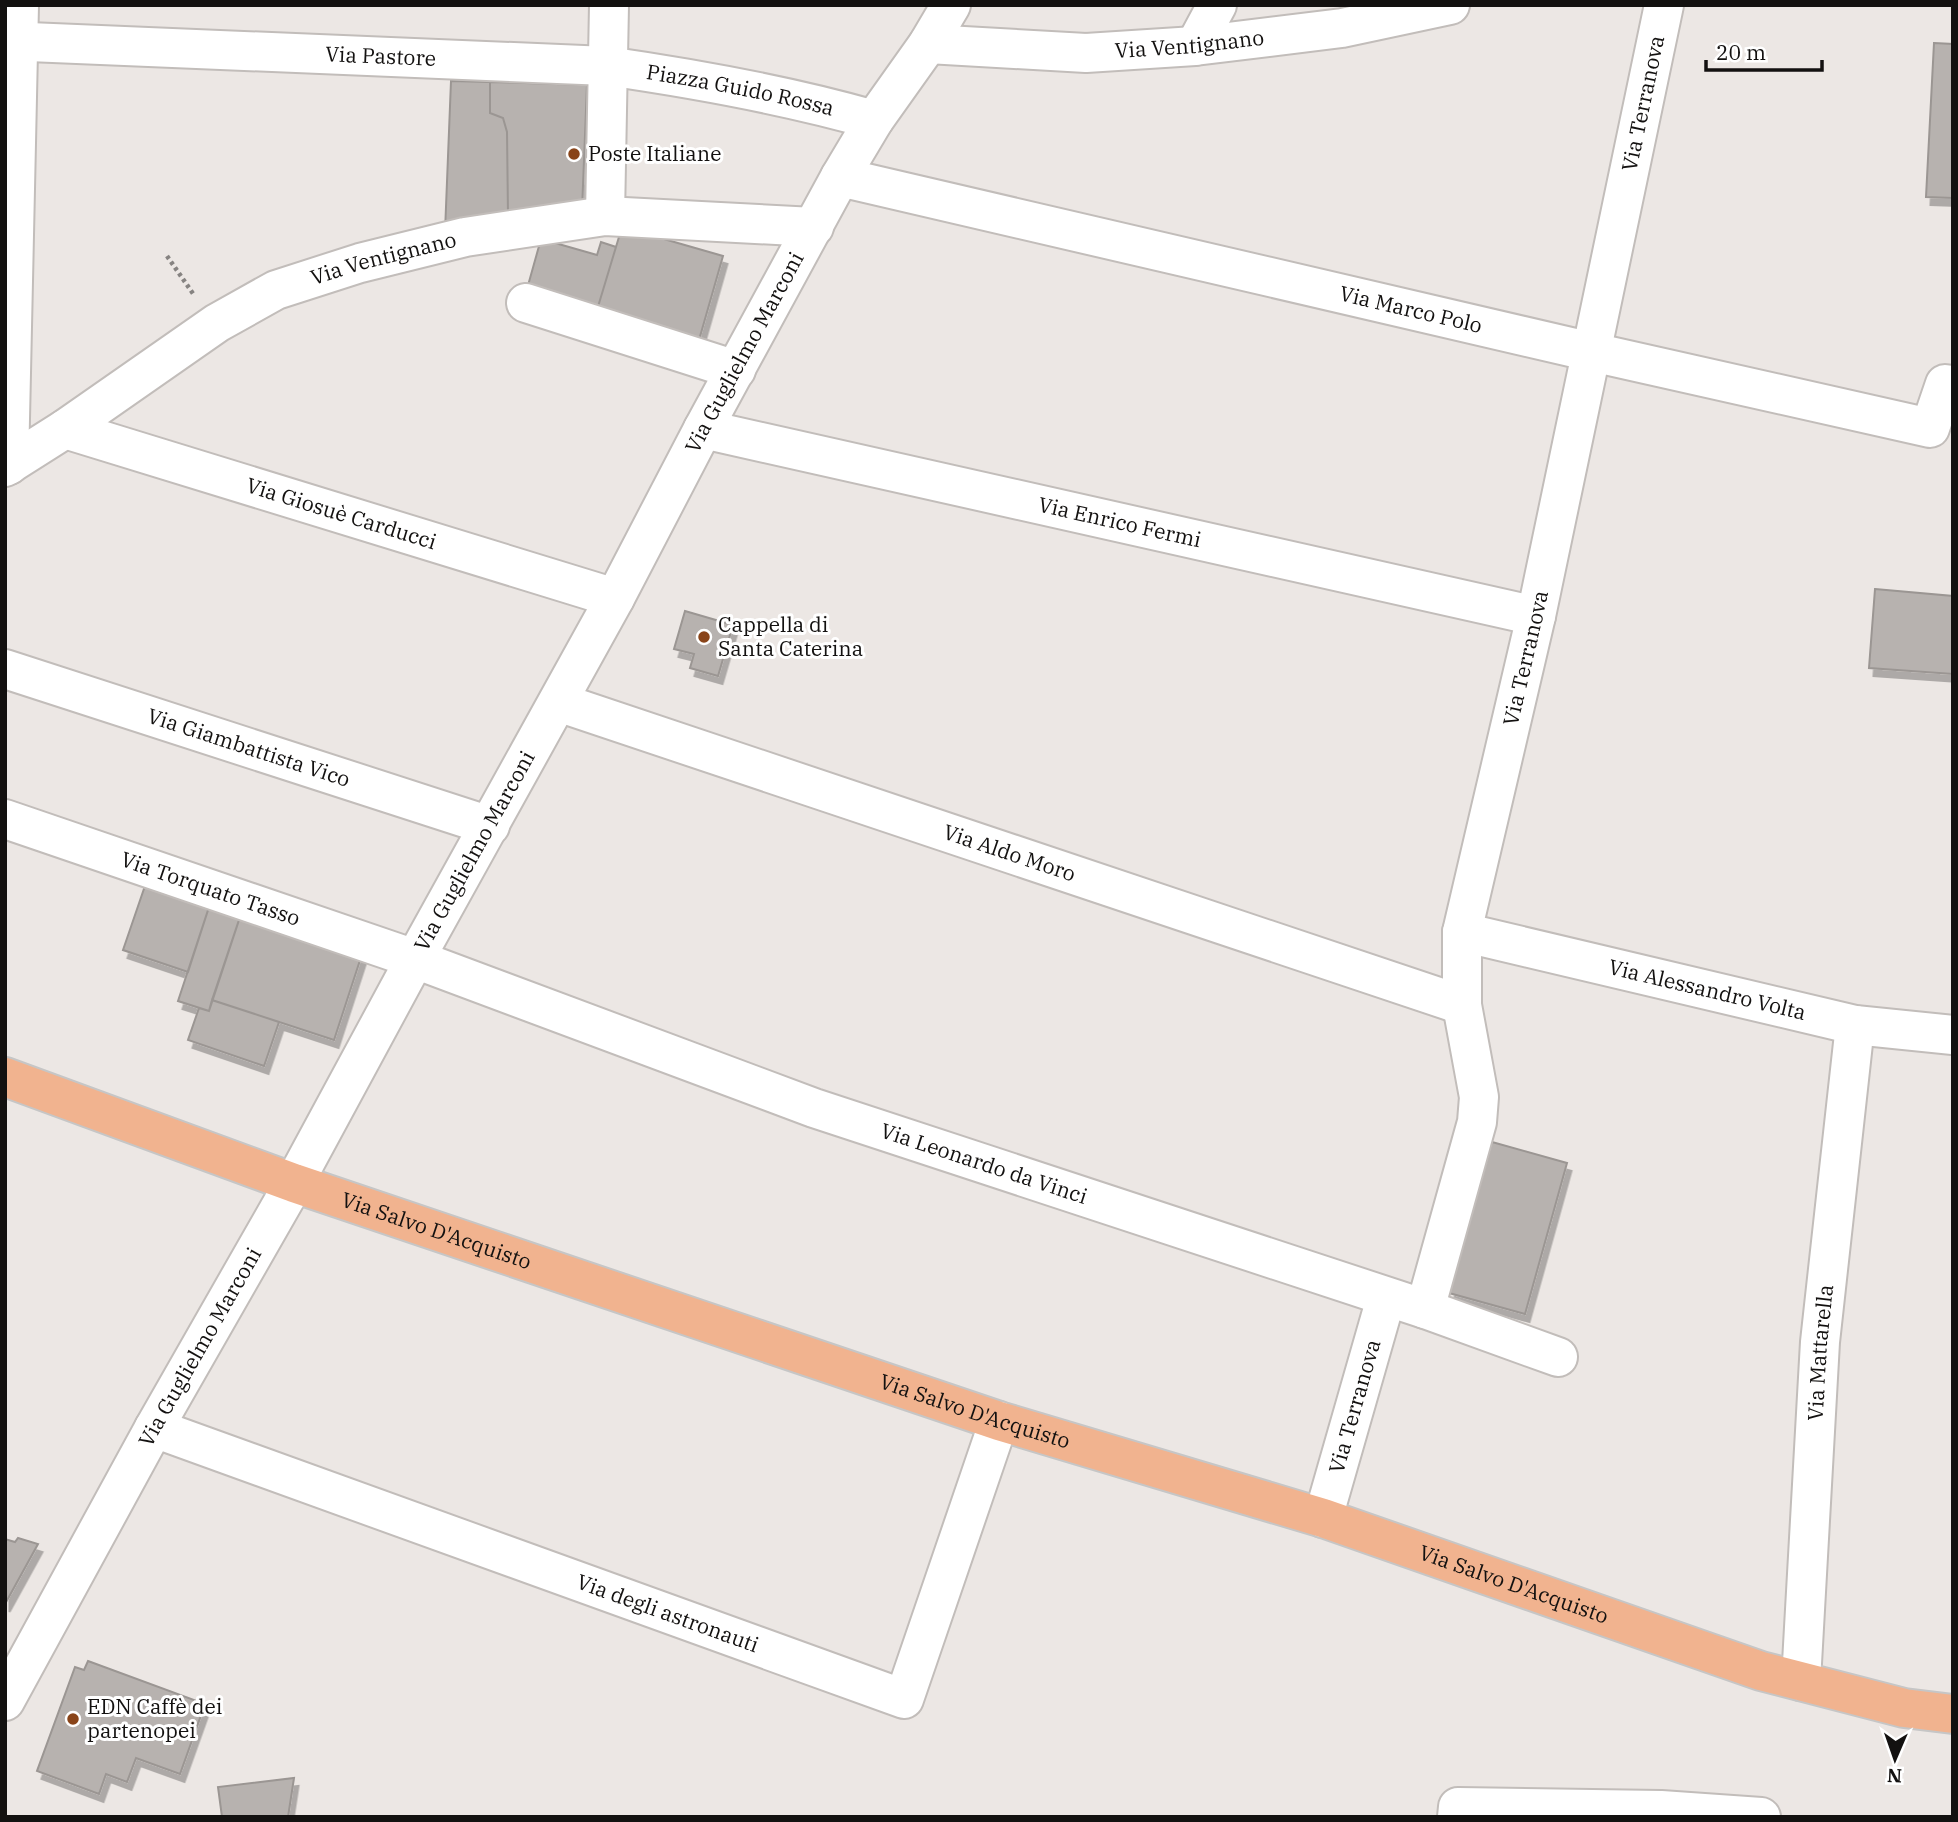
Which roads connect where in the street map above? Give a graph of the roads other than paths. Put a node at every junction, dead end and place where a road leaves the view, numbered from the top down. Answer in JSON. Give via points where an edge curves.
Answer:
{"nodes":[{"id":1,"x":609,"y":5,"type":"edge"},
{"id":2,"x":951,"y":5,"type":"edge"},
{"id":3,"x":1217,"y":5,"type":"edge"},
{"id":4,"x":1450,"y":5,"type":"edge"},
{"id":5,"x":1664,"y":5,"type":"edge"},
{"id":6,"x":14,"y":29,"type":"edge"},
{"id":7,"x":929,"y":44,"type":"junction"},
{"id":8,"x":1195,"y":46,"type":"junction"},
{"id":9,"x":607,"y":66,"type":"junction"},
{"id":10,"x":874,"y":121,"type":"junction"},
{"id":11,"x":840,"y":177,"type":"junction"},
{"id":12,"x":605,"y":216,"type":"junction"},
{"id":13,"x":814,"y":227,"type":"junction"},
{"id":14,"x":526,"y":303,"type":"dead end"},
{"id":15,"x":1592,"y":352,"type":"junction"},
{"id":16,"x":736,"y":370,"type":"junction"},
{"id":17,"x":1953,"y":385,"type":"edge"},
{"id":18,"x":65,"y":429,"type":"junction"},
{"id":19,"x":703,"y":429,"type":"junction"},
{"id":20,"x":7,"y":466,"type":"edge"},
{"id":21,"x":615,"y":598,"type":"junction"},
{"id":22,"x":1536,"y":616,"type":"junction"},
{"id":23,"x":5,"y":669,"type":"edge"},
{"id":24,"x":558,"y":702,"type":"junction"},
{"id":25,"x":5,"y":819,"type":"edge"},
{"id":26,"x":490,"y":826,"type":"junction"},
{"id":27,"x":1462,"y":932,"type":"junction"},
{"id":28,"x":415,"y":959,"type":"junction"},
{"id":29,"x":1462,"y":1005,"type":"junction"},
{"id":30,"x":1855,"y":1025,"type":"junction"},
{"id":31,"x":1953,"y":1035,"type":"edge"},
{"id":32,"x":5,"y":1077,"type":"edge"},
{"id":33,"x":293,"y":1183,"type":"junction"},
{"id":34,"x":1386,"y":1297,"type":"junction"},
{"id":35,"x":1424,"y":1309,"type":"junction"},
{"id":36,"x":1558,"y":1357,"type":"dead end"},
{"id":37,"x":999,"y":1421,"type":"junction"},
{"id":38,"x":154,"y":1428,"type":"junction"},
{"id":39,"x":1323,"y":1518,"type":"junction"},
{"id":40,"x":1801,"y":1681,"type":"junction"},
{"id":41,"x":5,"y":1701,"type":"edge"},
{"id":42,"x":1953,"y":1714,"type":"edge"},
{"id":43,"x":1457,"y":1812,"type":"edge"},
{"id":44,"x":1761,"y":1817,"type":"edge"}],
"edges":[{"from":1,"to":9,"type":"street"},
{"from":2,"to":7,"type":"street","name":"Via Guglielmo Marconi"},
{"from":3,"to":8,"type":"street"},
{"from":4,"to":8,"type":"street","name":"Via Ventignano","via":[[1342,28]]},
{"from":5,"to":15,"type":"street","name":"Via Terranova"},
{"from":6,"to":9,"type":"street","name":"Via Pastore"},
{"from":6,"to":20,"type":"street"},
{"from":7,"to":8,"type":"street","name":"Via Ventignano","via":[[1086,53]]},
{"from":7,"to":10,"type":"street","name":"Via Guglielmo Marconi"},
{"from":9,"to":10,"type":"street","name":"Piazza Guido Rossa","via":[[678,76]]},
{"from":9,"to":12,"type":"street"},
{"from":10,"to":11,"type":"street","name":"Via Guglielmo Marconi"},
{"from":11,"to":13,"type":"street","name":"Via Guglielmo Marconi"},
{"from":11,"to":15,"type":"street","name":"Via Marco Polo"},
{"from":12,"to":13,"type":"street","name":"Via Ventignano"},
{"from":12,"to":18,"type":"street","name":"Via Ventignano","via":[[465,237],[276,290],[217,323]]},
{"from":13,"to":16,"type":"street","name":"Via Guglielmo Marconi"},
{"from":14,"to":16,"type":"street"},
{"from":15,"to":17,"type":"street","name":"Via Marco Polo","via":[[1930,428],[1945,384]]},
{"from":15,"to":22,"type":"street","name":"Via Terranova"},
{"from":16,"to":19,"type":"street","name":"Via Guglielmo Marconi"},
{"from":18,"to":20,"type":"street","name":"Via Ventignano"},
{"from":18,"to":21,"type":"street","name":"Via Giosuè Carducci"},
{"from":19,"to":21,"type":"street","name":"Via Guglielmo Marconi"},
{"from":19,"to":22,"type":"street","name":"Via Enrico Fermi"},
{"from":21,"to":24,"type":"street","name":"Via Guglielmo Marconi"},
{"from":22,"to":27,"type":"street","name":"Via Terranova"},
{"from":23,"to":26,"type":"street","name":"Via Giambattista Vico"},
{"from":24,"to":26,"type":"street","name":"Via Guglielmo Marconi"},
{"from":24,"to":29,"type":"street","name":"Via Aldo Moro"},
{"from":25,"to":28,"type":"street","name":"Via Torquato Tasso"},
{"from":26,"to":28,"type":"street","name":"Via Guglielmo Marconi"},
{"from":27,"to":29,"type":"street","name":"Via Terranova"},
{"from":27,"to":30,"type":"street","name":"Via Alessandro Volta"},
{"from":28,"to":33,"type":"street","name":"Via Guglielmo Marconi"},
{"from":28,"to":34,"type":"street","name":"Via Leonardo da Vinci","via":[[814,1108]]},
{"from":29,"to":35,"type":"street","name":"Via Terranova","via":[[1479,1097],[1477,1122]]},
{"from":30,"to":31,"type":"street","name":"Via Alessandro Volta"},
{"from":30,"to":40,"type":"street","name":"Via Mattarella","via":[[1820,1342]]},
{"from":32,"to":33,"type":"main road","name":"Via Salvo D'Acquisto"},
{"from":33,"to":37,"type":"main road","name":"Via Salvo D'Acquisto"},
{"from":33,"to":38,"type":"street","name":"Via Guglielmo Marconi"},
{"from":34,"to":35,"type":"street","name":"Via Leonardo da Vinci"},
{"from":34,"to":39,"type":"street","name":"Via Terranova"},
{"from":35,"to":36,"type":"street","name":"Via Leonardo da Vinci"},
{"from":37,"to":38,"type":"street","name":"Via degli astronauti","via":[[904,1699]]},
{"from":37,"to":39,"type":"main road","name":"Via Salvo D'Acquisto"},
{"from":38,"to":41,"type":"street","name":"Via Guglielmo Marconi"},
{"from":39,"to":40,"type":"main road","name":"Via Salvo D'Acquisto","via":[[1749,1667]]},
{"from":40,"to":42,"type":"main road","name":"Via Salvo D'Acquisto","via":[[1904,1708]]},
{"from":43,"to":44,"type":"street","via":[[1661,1810]]}]}
